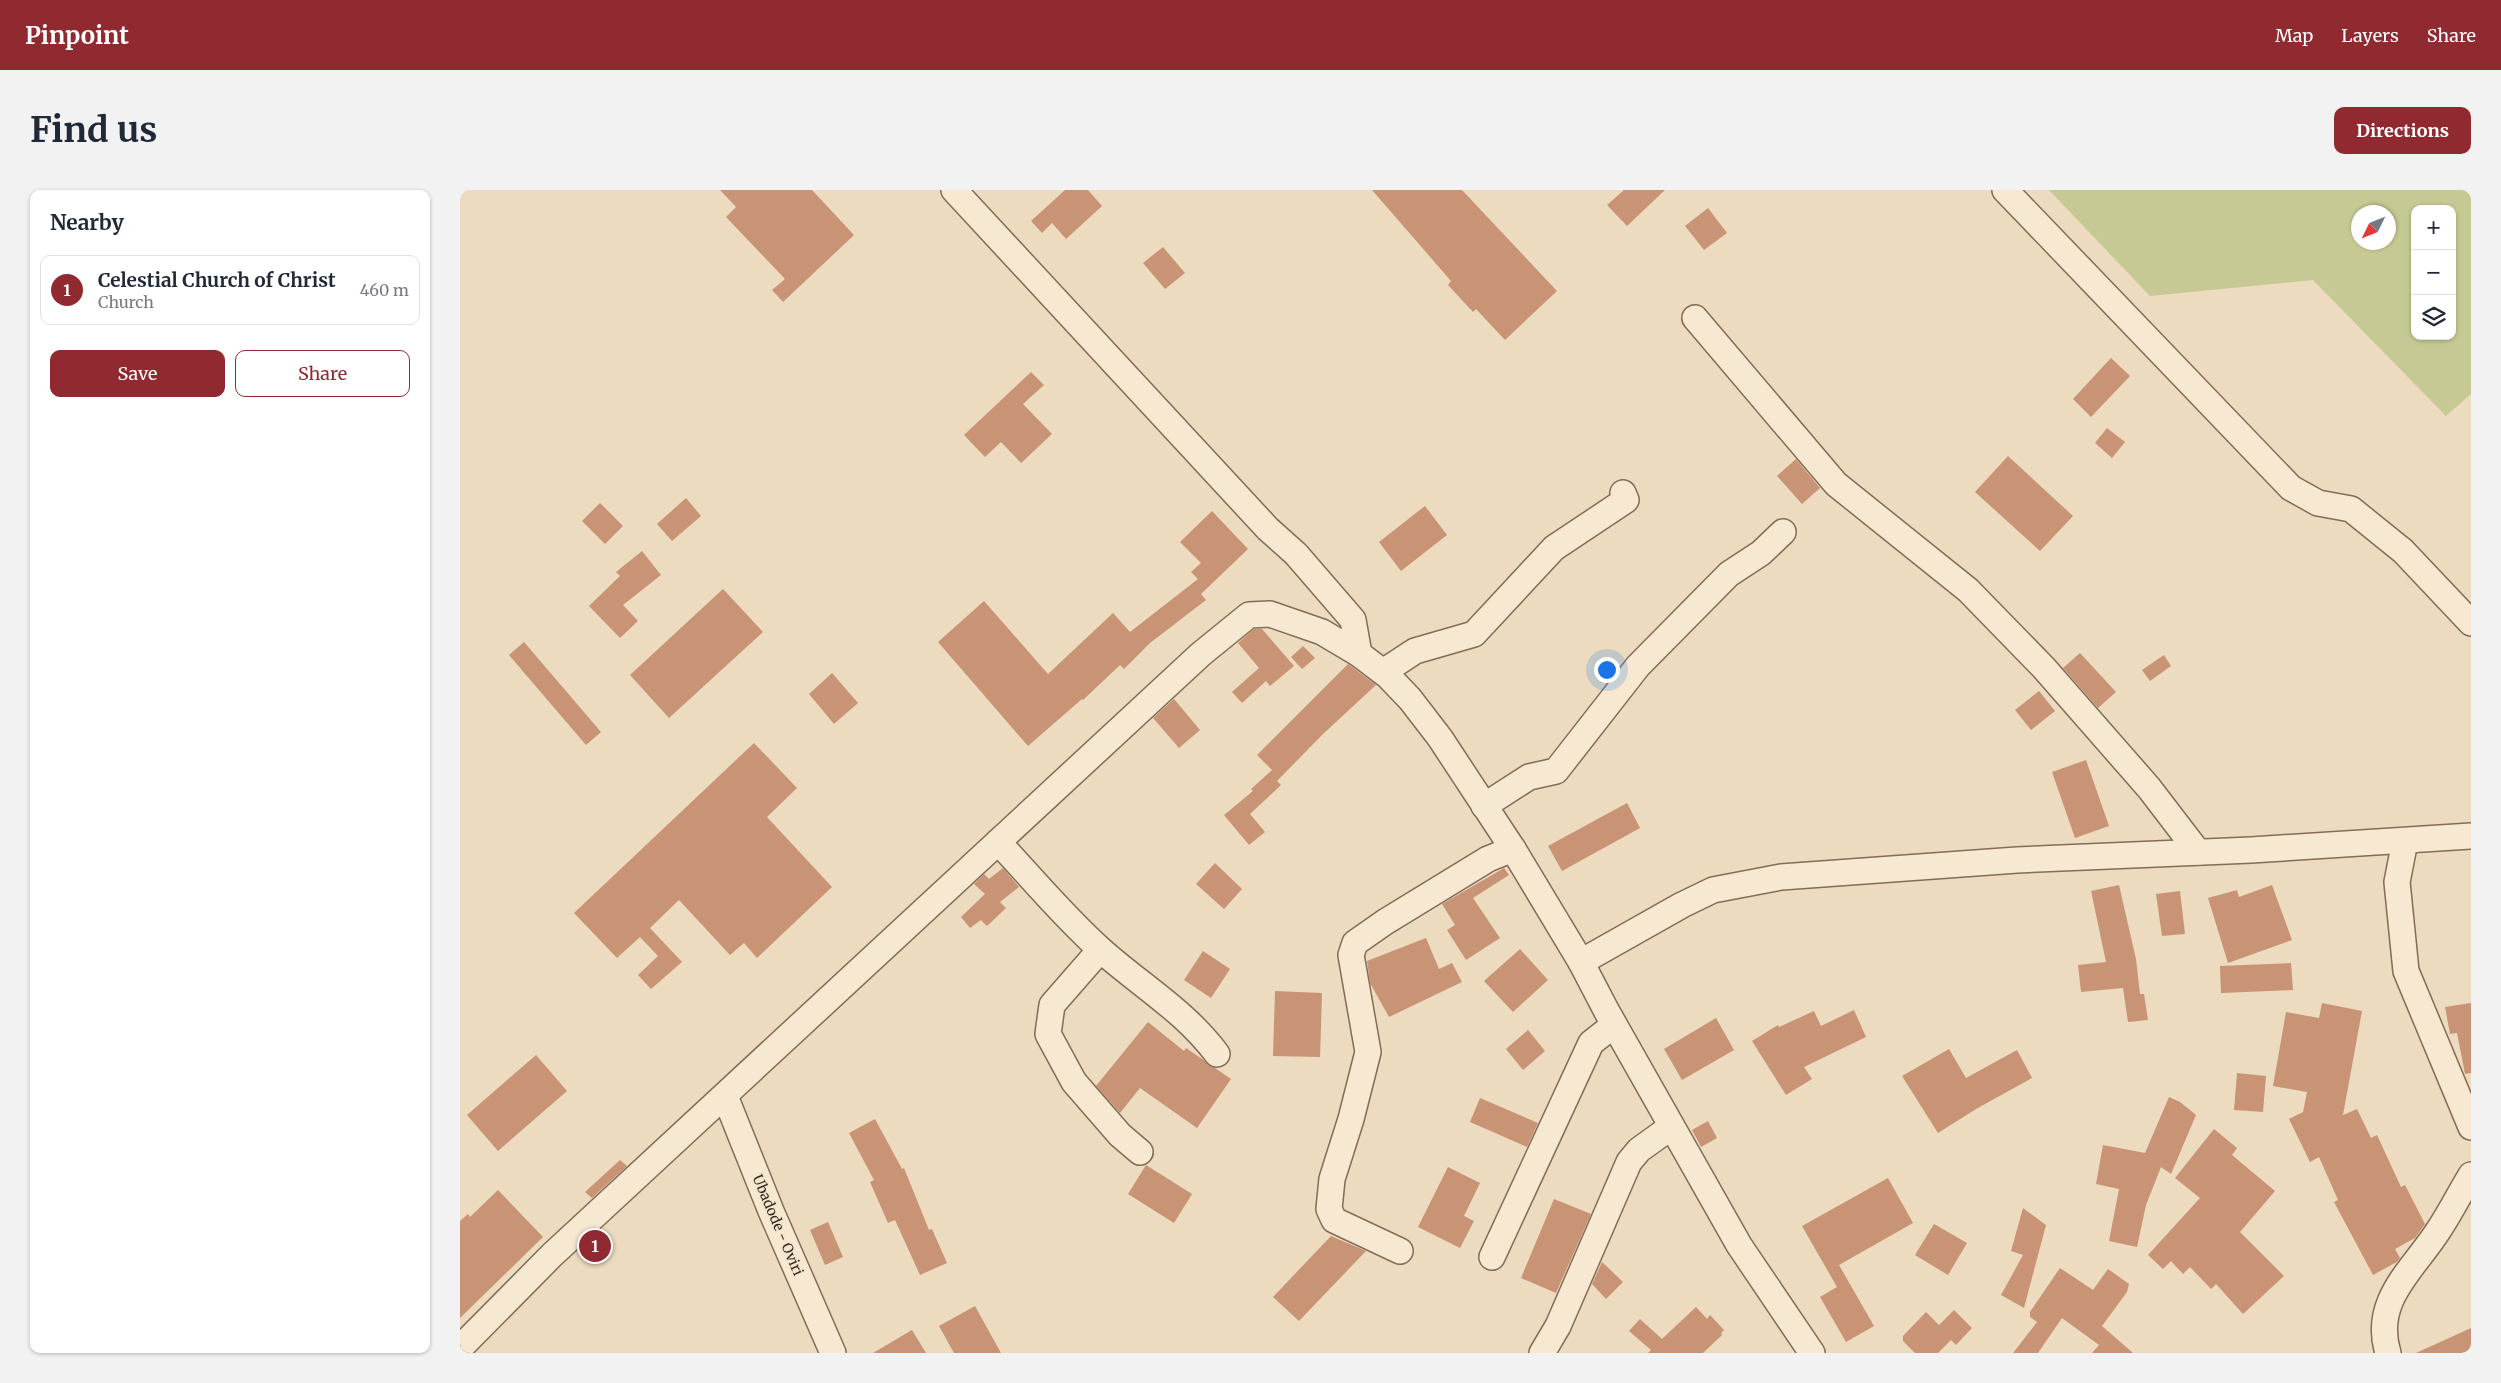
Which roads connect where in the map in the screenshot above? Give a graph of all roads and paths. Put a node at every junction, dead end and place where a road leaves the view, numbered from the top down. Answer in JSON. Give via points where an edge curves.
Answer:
{"nodes":[{"id":1,"x":954,"y":190,"type":"edge"},
{"id":2,"x":2005,"y":190,"type":"edge"},
{"id":3,"x":1695,"y":318,"type":"dead end"},
{"id":4,"x":1623,"y":493,"type":"dead end"},
{"id":5,"x":1784,"y":532,"type":"dead end"},
{"id":6,"x":2471,"y":623,"type":"edge"},
{"id":7,"x":1359,"y":654,"type":"junction"},
{"id":8,"x":1384,"y":672,"type":"junction"},
{"id":9,"x":1484,"y":806,"type":"junction"},
{"id":10,"x":2471,"y":836,"type":"edge"},
{"id":11,"x":2405,"y":840,"type":"junction"},
{"id":12,"x":998,"y":842,"type":"junction"},
{"id":13,"x":1513,"y":849,"type":"junction"},
{"id":14,"x":2198,"y":852,"type":"junction"},
{"id":15,"x":1100,"y":950,"type":"junction"},
{"id":16,"x":1581,"y":962,"type":"junction"},
{"id":17,"x":1614,"y":1026,"type":"junction"},
{"id":18,"x":1217,"y":1054,"type":"dead end"},
{"id":19,"x":725,"y":1096,"type":"junction"},
{"id":20,"x":1671,"y":1127,"type":"junction"},
{"id":21,"x":2471,"y":1127,"type":"edge"},
{"id":22,"x":1140,"y":1152,"type":"dead end"},
{"id":23,"x":2471,"y":1175,"type":"edge"},
{"id":24,"x":1400,"y":1251,"type":"dead end"},
{"id":25,"x":1492,"y":1257,"type":"dead end"},
{"id":26,"x":460,"y":1348,"type":"edge"},
{"id":27,"x":833,"y":1353,"type":"edge"},
{"id":28,"x":1542,"y":1353,"type":"edge"},
{"id":29,"x":1812,"y":1353,"type":"edge"},
{"id":30,"x":2388,"y":1353,"type":"edge"}],
"edges":[{"from":1,"to":7,"type":"street","via":[[1268,530],[1296,554],[1353,620]]},
{"from":2,"to":6,"type":"street","via":[[2291,488],[2318,503],[2351,509],[2402,551]]},
{"from":3,"to":14,"type":"street","via":[[1836,484],[1968,590],[2044,668],[2149,788]]},
{"from":4,"to":8,"type":"street","via":[[1626,500],[1554,548],[1474,634],[1415,651]]},
{"from":5,"to":9,"type":"street","via":[[1730,574],[1638,666],[1556,771],[1529,778]]},
{"from":7,"to":8,"type":"street"},
{"from":7,"to":12,"type":"street","via":[[1322,632],[1297,623],[1270,614],[1249,616],[1201,654]]},
{"from":8,"to":9,"type":"street","via":[[1440,738]]},
{"from":9,"to":13,"type":"street"},
{"from":10,"to":11,"type":"street"},
{"from":11,"to":14,"type":"street"},
{"from":11,"to":21,"type":"street","via":[[2397,882],[2406,971]]},
{"from":12,"to":15,"type":"street"},
{"from":12,"to":19,"type":"street"},
{"from":13,"to":16,"type":"street"},
{"from":13,"to":24,"type":"street","via":[[1488,859],[1385,922],[1355,943],[1351,955],[1368,1052],[1332,1179],[1329,1209],[1334,1220]]},
{"from":14,"to":16,"type":"street","via":[[2016,860],[1748,882],[1713,890]]},
{"from":15,"to":18,"type":"street","via":[[1185,1016]]},
{"from":15,"to":22,"type":"street","via":[[1052,1005],[1048,1034],[1074,1082],[1120,1135]]},
{"from":16,"to":17,"type":"street"},
{"from":17,"to":20,"type":"street"},
{"from":17,"to":25,"type":"street","via":[[1591,1043]]},
{"from":19,"to":26,"type":"street","via":[[552,1255]]},
{"from":19,"to":27,"type":"street","name":"Ubadode - Oviri"},
{"from":20,"to":28,"type":"street","via":[[1639,1150],[1629,1162],[1558,1326]]},
{"from":20,"to":29,"type":"street","via":[[1739,1245]]},
{"from":23,"to":30,"type":"street","via":[[2438,1231],[2393,1292],[2384,1321]]}]}
